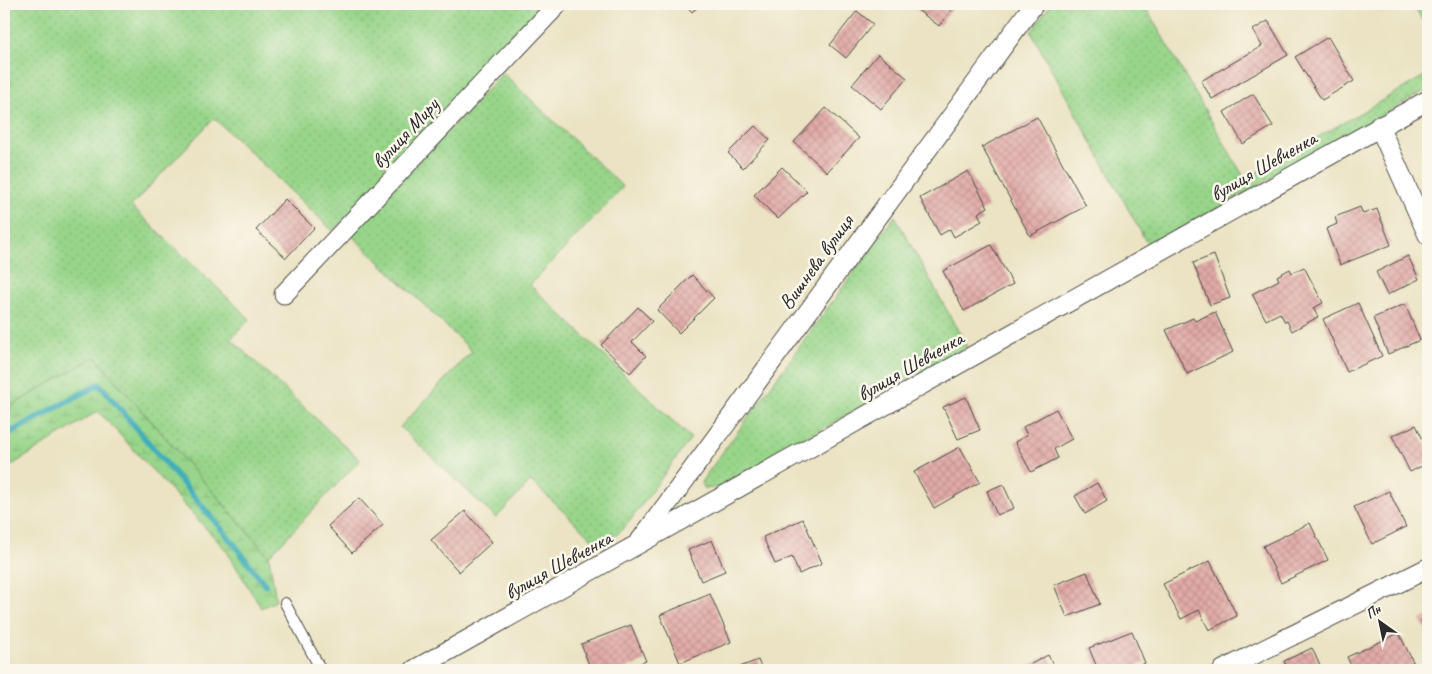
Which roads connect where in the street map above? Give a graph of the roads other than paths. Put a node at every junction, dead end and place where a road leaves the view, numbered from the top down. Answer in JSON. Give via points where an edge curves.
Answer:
{"nodes":[{"id":1,"x":558,"y":4,"type":"edge"},
{"id":2,"x":1034,"y":4,"type":"edge"},
{"id":3,"x":1428,"y":100,"type":"edge"},
{"id":4,"x":1379,"y":126,"type":"junction"},
{"id":5,"x":1428,"y":236,"type":"edge"},
{"id":6,"x":284,"y":294,"type":"dead end"},
{"id":7,"x":635,"y":547,"type":"junction"},
{"id":8,"x":1428,"y":568,"type":"edge"},
{"id":9,"x":285,"y":602,"type":"dead end"},
{"id":10,"x":1257,"y":663,"type":"edge"},
{"id":11,"x":321,"y":670,"type":"edge"},
{"id":12,"x":414,"y":670,"type":"edge"},
{"id":13,"x":1224,"y":670,"type":"edge"}],
"edges":[{"from":1,"to":6,"type":"street","name":"вулиця Миру"},
{"from":2,"to":7,"type":"street","name":"Вишнева вулиця"},
{"from":3,"to":4,"type":"street","name":"вулиця Шевченка"},
{"from":4,"to":5,"type":"street"},
{"from":4,"to":7,"type":"street","name":"вулиця Шевченка"},
{"from":7,"to":12,"type":"street","name":"вулиця Шевченка"},
{"from":8,"to":10,"type":"street"},
{"from":9,"to":11,"type":"lane"},
{"from":10,"to":13,"type":"street"}]}
